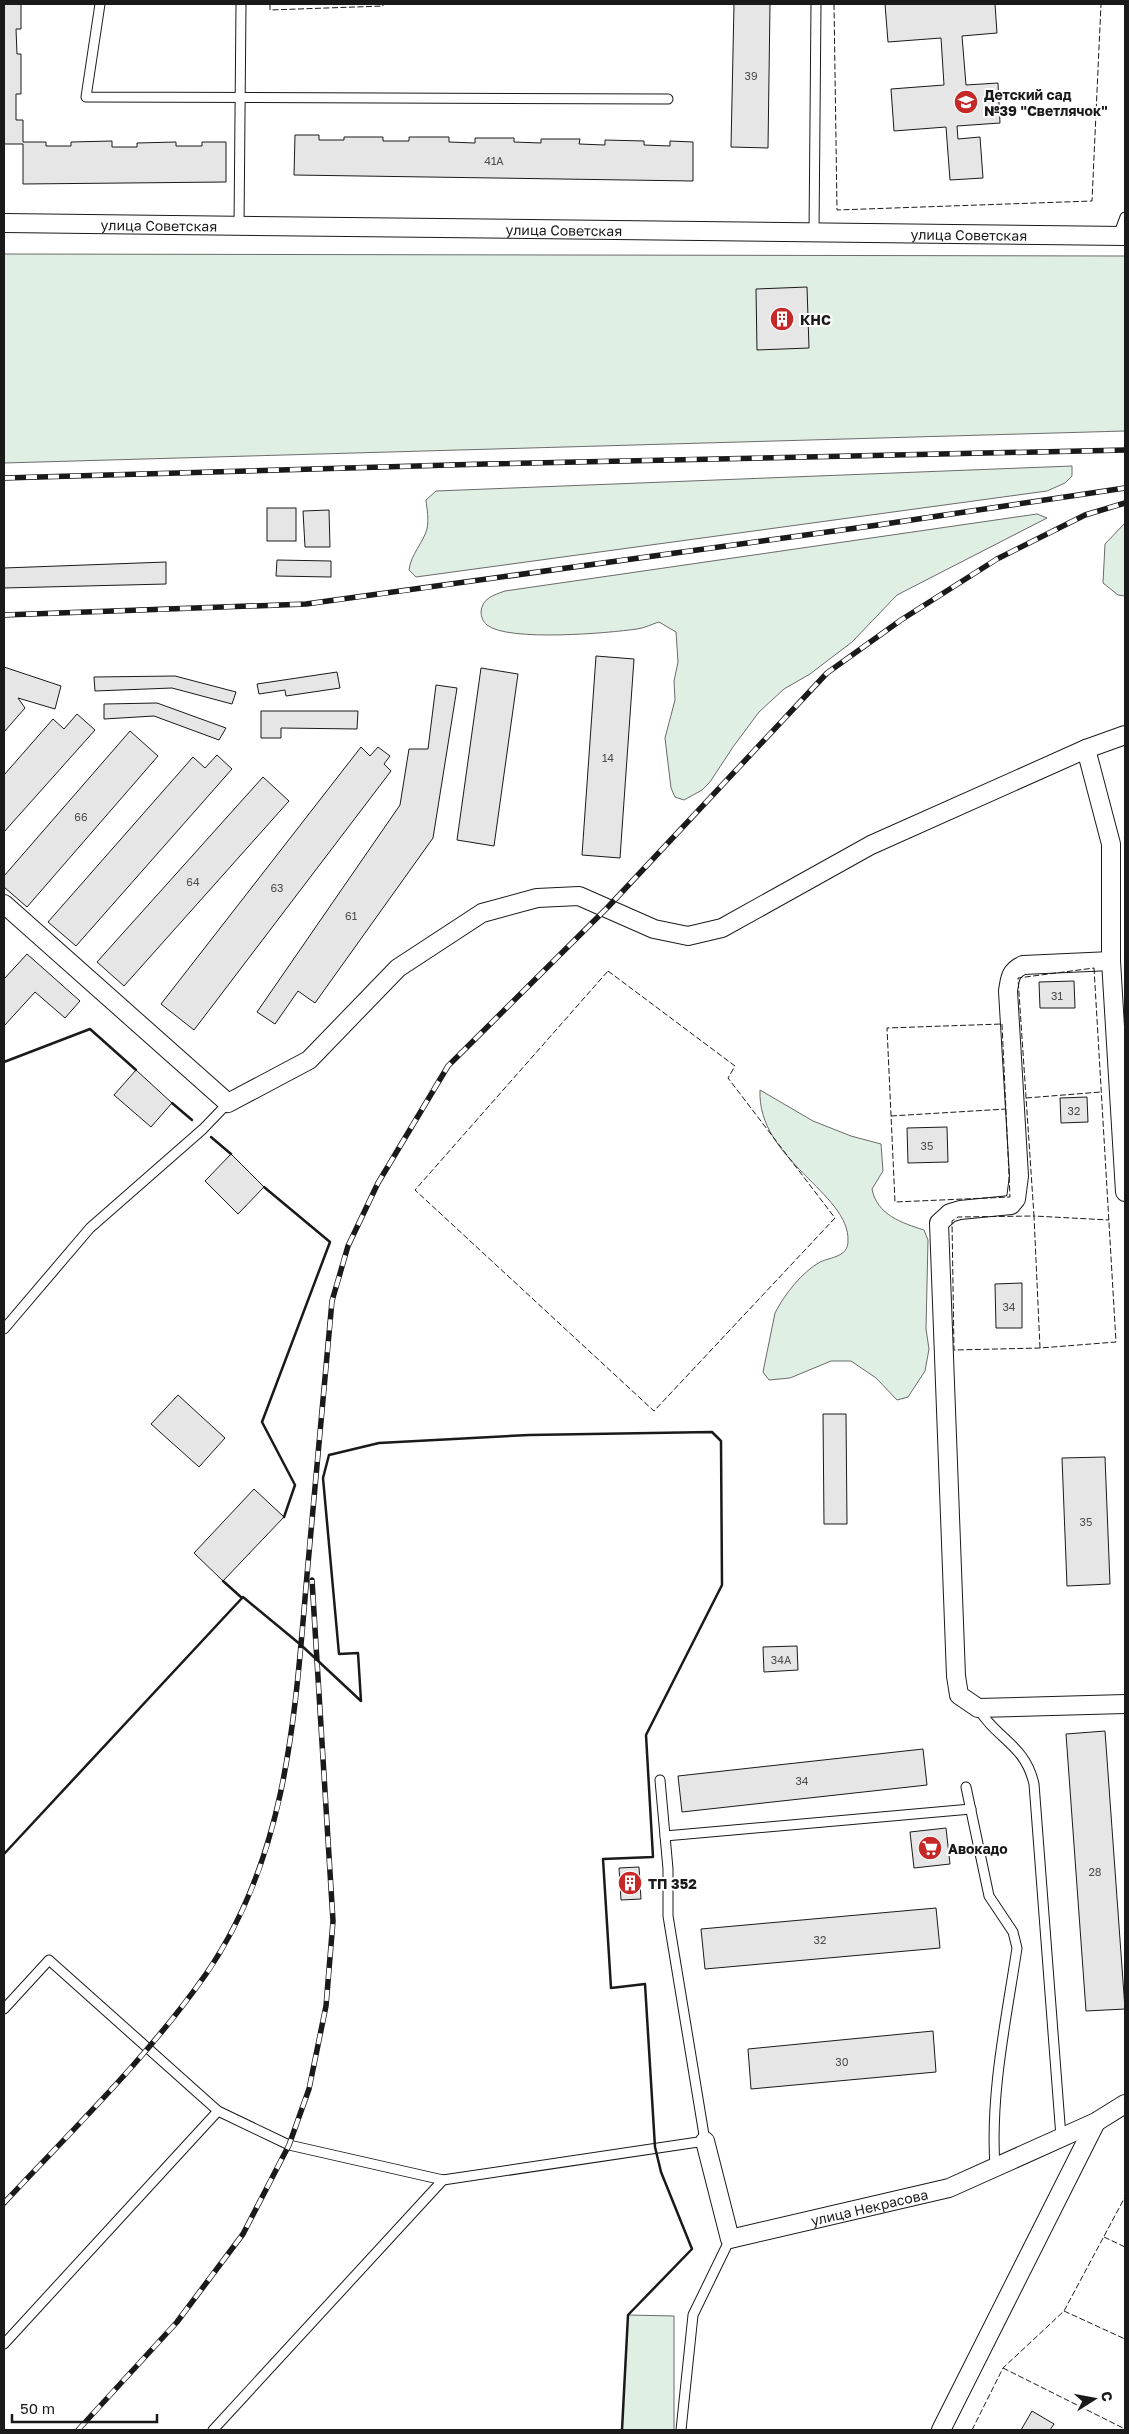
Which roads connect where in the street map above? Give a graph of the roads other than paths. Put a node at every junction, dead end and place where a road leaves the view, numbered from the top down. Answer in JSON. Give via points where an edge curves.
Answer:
{"nodes":[{"id":1,"x":100,"y":4,"type":"edge"},
{"id":2,"x":241,"y":4,"type":"edge"},
{"id":3,"x":816,"y":4,"type":"edge"},
{"id":4,"x":241,"y":97,"type":"junction"},
{"id":5,"x":668,"y":99,"type":"dead end"},
{"id":6,"x":1125,"y":217,"type":"edge"},
{"id":7,"x":4,"y":223,"type":"edge"},
{"id":8,"x":239,"y":226,"type":"junction"},
{"id":9,"x":814,"y":233,"type":"junction"},
{"id":10,"x":1122,"y":236,"type":"edge"},
{"id":11,"x":1125,"y":735,"type":"edge"},
{"id":12,"x":1086,"y":749,"type":"junction"},
{"id":13,"x":4,"y":904,"type":"edge"},
{"id":14,"x":1111,"y":961,"type":"junction"},
{"id":15,"x":1119,"y":1008,"type":"edge"},
{"id":16,"x":228,"y":1103,"type":"junction"},
{"id":17,"x":1125,"y":1192,"type":"edge"},
{"id":18,"x":4,"y":1330,"type":"edge"},
{"id":19,"x":1125,"y":1704,"type":"edge"},
{"id":20,"x":978,"y":1708,"type":"junction"},
{"id":21,"x":660,"y":1780,"type":"dead end"},
{"id":22,"x":966,"y":1787,"type":"dead end"},
{"id":23,"x":971,"y":1808,"type":"junction"},
{"id":24,"x":665,"y":1836,"type":"junction"},
{"id":25,"x":4,"y":2009,"type":"edge"},
{"id":26,"x":218,"y":2111,"type":"junction"},
{"id":27,"x":1122,"y":2111,"type":"edge"},
{"id":28,"x":1096,"y":2122,"type":"junction"},
{"id":29,"x":1060,"y":2137,"type":"junction"},
{"id":30,"x":705,"y":2141,"type":"junction"},
{"id":31,"x":995,"y":2167,"type":"junction"},
{"id":32,"x":443,"y":2180,"type":"junction"},
{"id":33,"x":730,"y":2239,"type":"junction"},
{"id":34,"x":4,"y":2344,"type":"edge"},
{"id":35,"x":213,"y":2430,"type":"edge"},
{"id":36,"x":681,"y":2430,"type":"edge"},
{"id":37,"x":941,"y":2430,"type":"edge"}],
"edges":[{"from":1,"to":4,"type":"lane","via":[[86,97]]},
{"from":2,"to":4,"type":"lane"},
{"from":3,"to":9,"type":"lane"},
{"from":4,"to":5,"type":"lane"},
{"from":4,"to":8,"type":"lane"},
{"from":6,"to":10,"type":"lane"},
{"from":7,"to":8,"type":"street","name":"улица Советская"},
{"from":8,"to":9,"type":"street","name":"улица Советская"},
{"from":9,"to":10,"type":"street","name":"улица Советская"},
{"from":11,"to":12,"type":"street"},
{"from":12,"to":14,"type":"street","via":[[1111,844]]},
{"from":12,"to":16,"type":"street","via":[[871,845],[722,928],[688,936],[654,929],[579,896],[537,898],[482,913],[398,968],[309,1060]]},
{"from":13,"to":16,"type":"street"},
{"from":14,"to":15,"type":"street"},
{"from":14,"to":20,"type":"street","via":[[1023,965],[1010,975],[1008,991],[1019,1176],[1016,1199],[1011,1205],[950,1213],[939,1223],[956,1676],[959,1695]]},
{"from":15,"to":17,"type":"street"},
{"from":16,"to":18,"type":"lane","via":[[90,1228]]},
{"from":19,"to":20,"type":"street"},
{"from":20,"to":29,"type":"lane","via":[[984,1719],[1021,1752],[1031,1769],[1034,1784]]},
{"from":21,"to":24,"type":"lane"},
{"from":22,"to":23,"type":"lane"},
{"from":23,"to":24,"type":"lane"},
{"from":23,"to":31,"type":"lane","via":[[989,1896],[1013,1932],[1017,1948],[996,2088]]},
{"from":24,"to":30,"type":"lane","via":[[668,1916]]},
{"from":25,"to":26,"type":"lane","via":[[49,1960]]},
{"from":26,"to":32,"type":"lane","via":[[289,2146]]},
{"from":26,"to":34,"type":"lane"},
{"from":27,"to":28,"type":"street","name":"улица Некрасова"},
{"from":28,"to":29,"type":"street","name":"улица Некрасова"},
{"from":28,"to":37,"type":"street"},
{"from":29,"to":31,"type":"street","name":"улица Некрасова"},
{"from":30,"to":32,"type":"lane"},
{"from":30,"to":33,"type":"street"},
{"from":31,"to":33,"type":"street","name":"улица Некрасова","via":[[949,2188]]},
{"from":32,"to":35,"type":"lane"},
{"from":33,"to":36,"type":"lane","via":[[693,2315]]}]}
